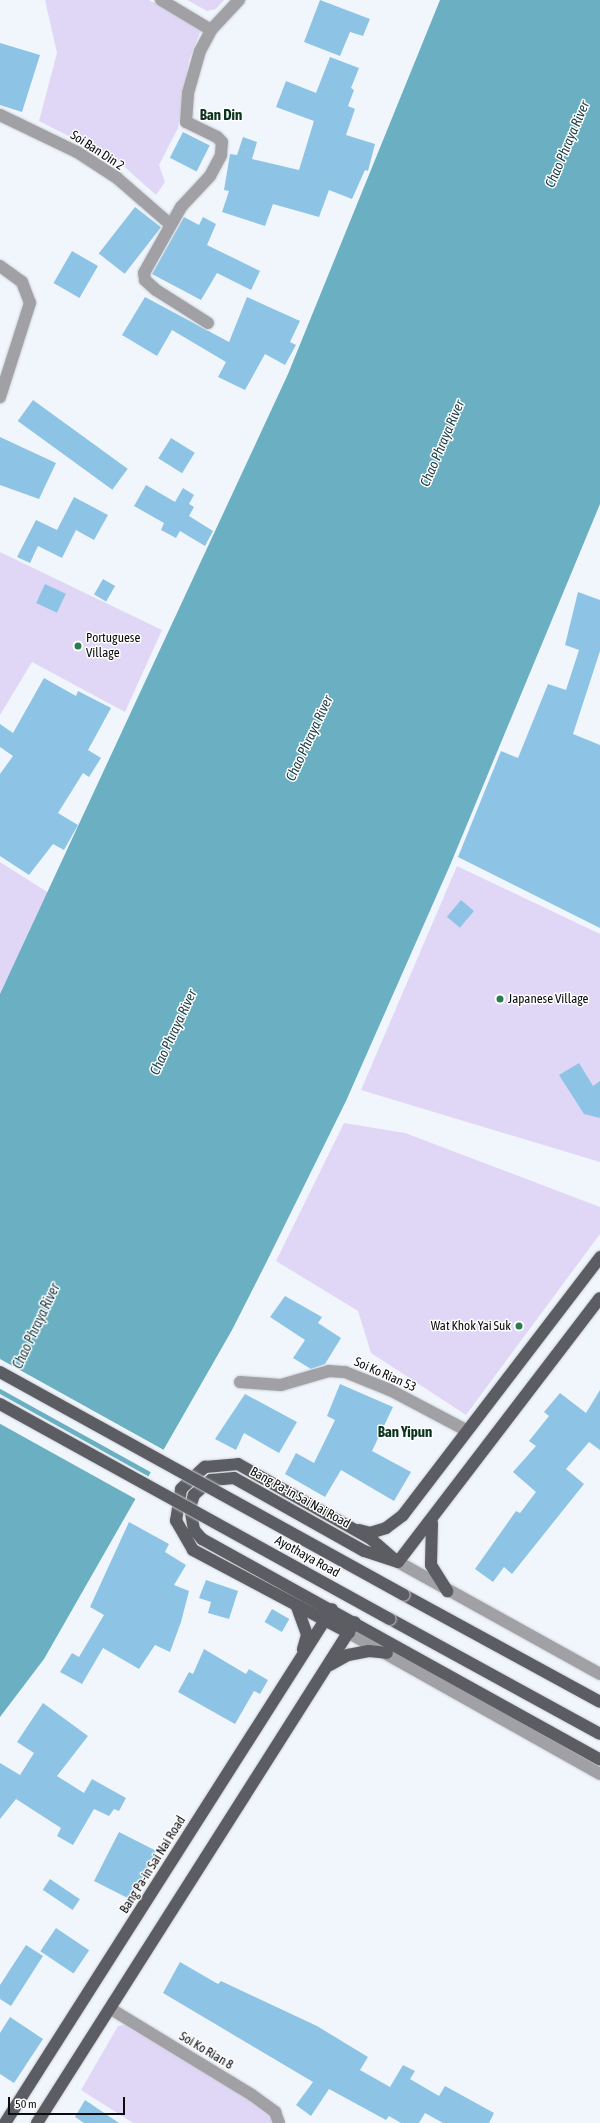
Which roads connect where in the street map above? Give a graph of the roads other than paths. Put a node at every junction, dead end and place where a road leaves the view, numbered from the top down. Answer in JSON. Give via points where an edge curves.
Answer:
{"nodes":[{"id":1,"x":161,"y":0,"type":"edge"},
{"id":2,"x":239,"y":0,"type":"edge"},
{"id":3,"x":211,"y":30,"type":"junction"},
{"id":4,"x":0,"y":115,"type":"edge"},
{"id":5,"x":170,"y":224,"type":"junction"},
{"id":6,"x":0,"y":266,"type":"edge"},
{"id":7,"x":208,"y":323,"type":"dead end"},
{"id":8,"x":0,"y":397,"type":"edge"},
{"id":9,"x":600,"y":1257,"type":"edge"},
{"id":10,"x":600,"y":1298,"type":"edge"},
{"id":11,"x":0,"y":1372,"type":"edge"},
{"id":12,"x":240,"y":1382,"type":"dead end"},
{"id":13,"x":0,"y":1404,"type":"edge"},
{"id":14,"x":466,"y":1430,"type":"junction"},
{"id":15,"x":433,"y":1520,"type":"junction"},
{"id":16,"x":352,"y":1528,"type":"junction"},
{"id":17,"x":398,"y":1562,"type":"junction"},
{"id":18,"x":448,"y":1591,"type":"junction"},
{"id":19,"x":297,"y":1607,"type":"junction"},
{"id":20,"x":332,"y":1610,"type":"junction"},
{"id":21,"x":325,"y":1621,"type":"junction"},
{"id":22,"x":355,"y":1622,"type":"junction"},
{"id":23,"x":349,"y":1633,"type":"junction"},
{"id":24,"x":387,"y":1653,"type":"junction"},
{"id":25,"x":301,"y":1658,"type":"junction"},
{"id":26,"x":328,"y":1666,"type":"junction"},
{"id":27,"x":600,"y":1674,"type":"edge"},
{"id":28,"x":600,"y":1702,"type":"edge"},
{"id":29,"x":600,"y":1734,"type":"edge"},
{"id":30,"x":600,"y":1760,"type":"edge"},
{"id":31,"x":600,"y":1774,"type":"edge"},
{"id":32,"x":111,"y":2009,"type":"junction"},
{"id":33,"x":5,"y":2123,"type":"edge"},
{"id":34,"x":37,"y":2123,"type":"edge"},
{"id":35,"x":279,"y":2123,"type":"edge"}],
"edges":[{"from":1,"to":3,"type":"street"},
{"from":2,"to":3,"type":"street"},
{"from":3,"to":5,"type":"street","via":[[192,80],[185,118],[190,125],[222,142],[221,155],[210,176]]},
{"from":4,"to":5,"type":"street","name":"Soi Ban Din 2","via":[[77,152],[117,178]]},
{"from":5,"to":7,"type":"street","via":[[144,273],[145,280]]},
{"from":6,"to":8,"type":"street","via":[[22,282],[30,303]]},
{"from":9,"to":14,"type":"main road","name":"Bang Pa-in Sai Nai Road"},
{"from":10,"to":15,"type":"main road"},
{"from":11,"to":28,"type":"main road","name":"Ayothaya Road","bridge":true},
{"from":12,"to":14,"type":"street","name":"Soi Ko Rian 53","via":[[281,1385],[329,1371],[345,1372]]},
{"from":13,"to":29,"type":"main road","name":"Ayothaya Road","bridge":true},
{"from":14,"to":16,"type":"main road","name":"Bang Pa-in Sai Nai Road","via":[[403,1515],[386,1528],[370,1533]]},
{"from":15,"to":17,"type":"main road"},
{"from":15,"to":18,"type":"main road","via":[[429,1535],[430,1565]]},
{"from":16,"to":17,"type":"main road","name":"Bang Pa-in Sai Nai Road"},
{"from":16,"to":19,"type":"main road","name":"Bang Pa-in Sai Nai Road","via":[[238,1464],[205,1467],[181,1489],[176,1521],[193,1550]]},
{"from":17,"to":18,"type":"street"},
{"from":17,"to":20,"type":"main road","name":"Bang Pa-in Sai Nai Road","via":[[364,1551],[234,1478],[211,1480],[201,1486],[194,1495],[190,1514],[194,1530],[202,1539]]},
{"from":18,"to":27,"type":"street"},
{"from":19,"to":21,"type":"main road","name":"Bang Pa-in Sai Nai Road"},
{"from":19,"to":25,"type":"main road","via":[[307,1635]]},
{"from":20,"to":21,"type":"main road","name":"Bang Pa-in Sai Nai Road"},
{"from":20,"to":22,"type":"main road","name":"Bang Pa-in Sai Nai Road"},
{"from":21,"to":23,"type":"main road","name":"Bang Pa-in Sai Nai Road"},
{"from":21,"to":25,"type":"main road","name":"Bang Pa-in Sai Nai Road"},
{"from":22,"to":23,"type":"main road"},
{"from":22,"to":30,"type":"main road","name":"Bang Pa-in Sai Nai Road"},
{"from":23,"to":24,"type":"street"},
{"from":23,"to":26,"type":"main road"},
{"from":24,"to":26,"type":"main road","via":[[370,1651],[348,1655]]},
{"from":24,"to":31,"type":"street"},
{"from":25,"to":33,"type":"main road","name":"Bang Pa-in Sai Nai Road"},
{"from":26,"to":32,"type":"main road"},
{"from":32,"to":34,"type":"main road"},
{"from":32,"to":35,"type":"street","name":"Soi Ko Rian 8","via":[[252,2095],[275,2112]]}]}
